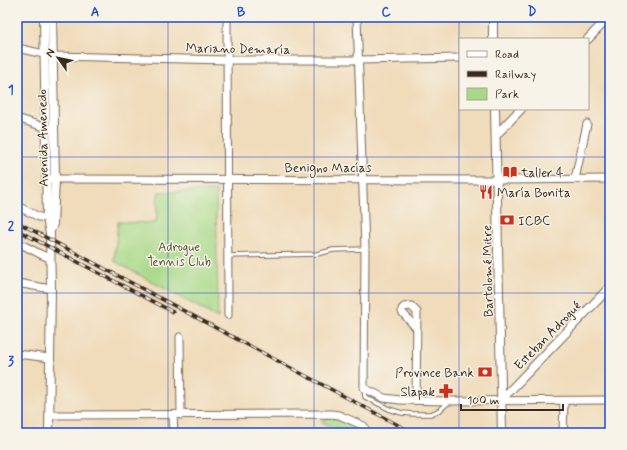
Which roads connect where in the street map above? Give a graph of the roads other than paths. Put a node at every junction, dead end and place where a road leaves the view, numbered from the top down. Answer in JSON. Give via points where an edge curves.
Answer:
{"nodes":[{"id":1,"x":44,"y":17,"type":"edge"},
{"id":2,"x":52,"y":17,"type":"edge"},
{"id":3,"x":227,"y":17,"type":"edge"},
{"id":4,"x":357,"y":17,"type":"edge"},
{"id":5,"x":493,"y":17,"type":"edge"},
{"id":6,"x":609,"y":17,"type":"edge"},
{"id":7,"x":494,"y":38,"type":"edge"},
{"id":8,"x":589,"y":38,"type":"edge"},
{"id":9,"x":17,"y":48,"type":"edge"},
{"id":10,"x":49,"y":55,"type":"junction"},
{"id":11,"x":459,"y":58,"type":"edge"},
{"id":12,"x":228,"y":60,"type":"junction"},
{"id":13,"x":358,"y":60,"type":"junction"},
{"id":14,"x":495,"y":110,"type":"edge"},
{"id":15,"x":520,"y":110,"type":"edge"},
{"id":16,"x":17,"y":118,"type":"edge"},
{"id":17,"x":587,"y":124,"type":"dead end"},
{"id":18,"x":46,"y":128,"type":"junction"},
{"id":19,"x":54,"y":130,"type":"junction"},
{"id":20,"x":496,"y":135,"type":"junction"},
{"id":21,"x":51,"y":179,"type":"junction"},
{"id":22,"x":228,"y":179,"type":"junction"},
{"id":23,"x":575,"y":179,"type":"junction"},
{"id":24,"x":610,"y":179,"type":"edge"},
{"id":25,"x":362,"y":180,"type":"junction"},
{"id":26,"x":498,"y":180,"type":"junction"},
{"id":27,"x":17,"y":206,"type":"edge"},
{"id":28,"x":47,"y":218,"type":"junction"},
{"id":29,"x":50,"y":234,"type":"junction"},
{"id":30,"x":17,"y":242,"type":"edge"},
{"id":31,"x":364,"y":249,"type":"junction"},
{"id":32,"x":228,"y":256,"type":"junction"},
{"id":33,"x":50,"y":258,"type":"junction"},
{"id":34,"x":17,"y":283,"type":"edge"},
{"id":35,"x":610,"y":287,"type":"edge"},
{"id":36,"x":51,"y":289,"type":"junction"},
{"id":37,"x":228,"y":316,"type":"dead end"},
{"id":38,"x":417,"y":329,"type":"dead end"},
{"id":39,"x":180,"y":336,"type":"dead end"},
{"id":40,"x":17,"y":354,"type":"edge"},
{"id":41,"x":50,"y":358,"type":"junction"},
{"id":42,"x":364,"y":388,"type":"junction"},
{"id":43,"x":416,"y":400,"type":"junction"},
{"id":44,"x":502,"y":400,"type":"junction"},
{"id":45,"x":610,"y":400,"type":"edge"},
{"id":46,"x":449,"y":401,"type":"junction"},
{"id":47,"x":564,"y":401,"type":"junction"},
{"id":48,"x":50,"y":415,"type":"junction"},
{"id":49,"x":173,"y":415,"type":"junction"},
{"id":50,"x":181,"y":415,"type":"junction"},
{"id":51,"x":49,"y":433,"type":"edge"},
{"id":52,"x":174,"y":433,"type":"edge"},
{"id":53,"x":367,"y":433,"type":"edge"},
{"id":54,"x":502,"y":433,"type":"edge"},
{"id":55,"x":563,"y":433,"type":"edge"}],
"edges":[{"from":1,"to":10,"type":"street","name":"Avenida Amenedo"},
{"from":2,"to":10,"type":"street","name":"Avenida Amenedo"},
{"from":3,"to":12,"type":"street"},
{"from":4,"to":13,"type":"street"},
{"from":5,"to":7,"type":"street"},
{"from":6,"to":8,"type":"street"},
{"from":9,"to":10,"type":"street","name":"Mariano Demaría"},
{"from":10,"to":12,"type":"street","name":"Mariano Demaría"},
{"from":10,"to":18,"type":"street","name":"Avenida Amenedo"},
{"from":10,"to":19,"type":"street","name":"Avenida Amenedo"},
{"from":11,"to":13,"type":"street","name":"Mariano Demaría"},
{"from":12,"to":13,"type":"street","name":"Mariano Demaría"},
{"from":12,"to":22,"type":"street"},
{"from":13,"to":25,"type":"street"},
{"from":14,"to":20,"type":"street","name":"Bartolomé Mitre"},
{"from":15,"to":20,"type":"street"},
{"from":16,"to":18,"type":"street"},
{"from":17,"to":23,"type":"street"},
{"from":18,"to":19,"type":"street"},
{"from":18,"to":21,"type":"street","name":"Avenida Amenedo"},
{"from":19,"to":21,"type":"street","name":"Avenida Amenedo"},
{"from":20,"to":26,"type":"street","name":"Bartolomé Mitre"},
{"from":21,"to":22,"type":"street","name":"Benigno Macías"},
{"from":21,"to":28,"type":"street","name":"Avenida Amenedo"},
{"from":21,"to":29,"type":"street","name":"Avenida Amenedo","via":[[53,224]]},
{"from":22,"to":25,"type":"street","name":"Benigno Macías"},
{"from":22,"to":32,"type":"street"},
{"from":23,"to":24,"type":"street","name":"Benigno Macías"},
{"from":23,"to":26,"type":"street","name":"Benigno Macías"},
{"from":25,"to":26,"type":"street","name":"Benigno Macías"},
{"from":25,"to":31,"type":"street"},
{"from":26,"to":44,"type":"street","name":"Bartolomé Mitre"},
{"from":27,"to":28,"type":"street","via":[[39,217]]},
{"from":28,"to":29,"type":"street","name":"Avenida Amenedo"},
{"from":29,"to":33,"type":"street","name":"Avenida Amenedo"},
{"from":30,"to":33,"type":"street"},
{"from":31,"to":32,"type":"lane","via":[[333,250],[317,254]]},
{"from":31,"to":42,"type":"street"},
{"from":32,"to":37,"type":"street"},
{"from":33,"to":36,"type":"street","name":"Avenida Amenedo"},
{"from":34,"to":36,"type":"street"},
{"from":35,"to":44,"type":"street","name":"Esteban Adrogué"},
{"from":36,"to":41,"type":"street","name":"Avenida Amenedo"},
{"from":38,"to":43,"type":"street"},
{"from":39,"to":50,"type":"street"},
{"from":40,"to":41,"type":"street"},
{"from":41,"to":48,"type":"street","name":"Avenida Amenedo"},
{"from":42,"to":43,"type":"street","via":[[384,398]]},
{"from":42,"to":46,"type":"lane","via":[[366,397],[402,413],[431,414],[440,410]]},
{"from":43,"to":46,"type":"street"},
{"from":44,"to":46,"type":"street"},
{"from":44,"to":47,"type":"street"},
{"from":44,"to":54,"type":"street","name":"Bartolomé Mitre"},
{"from":45,"to":47,"type":"street"},
{"from":47,"to":55,"type":"street"},
{"from":48,"to":49,"type":"street"},
{"from":48,"to":51,"type":"street","name":"Avenida Amenedo"},
{"from":49,"to":50,"type":"street"},
{"from":49,"to":52,"type":"street"},
{"from":50,"to":53,"type":"street","via":[[335,414],[364,426]]}]}
